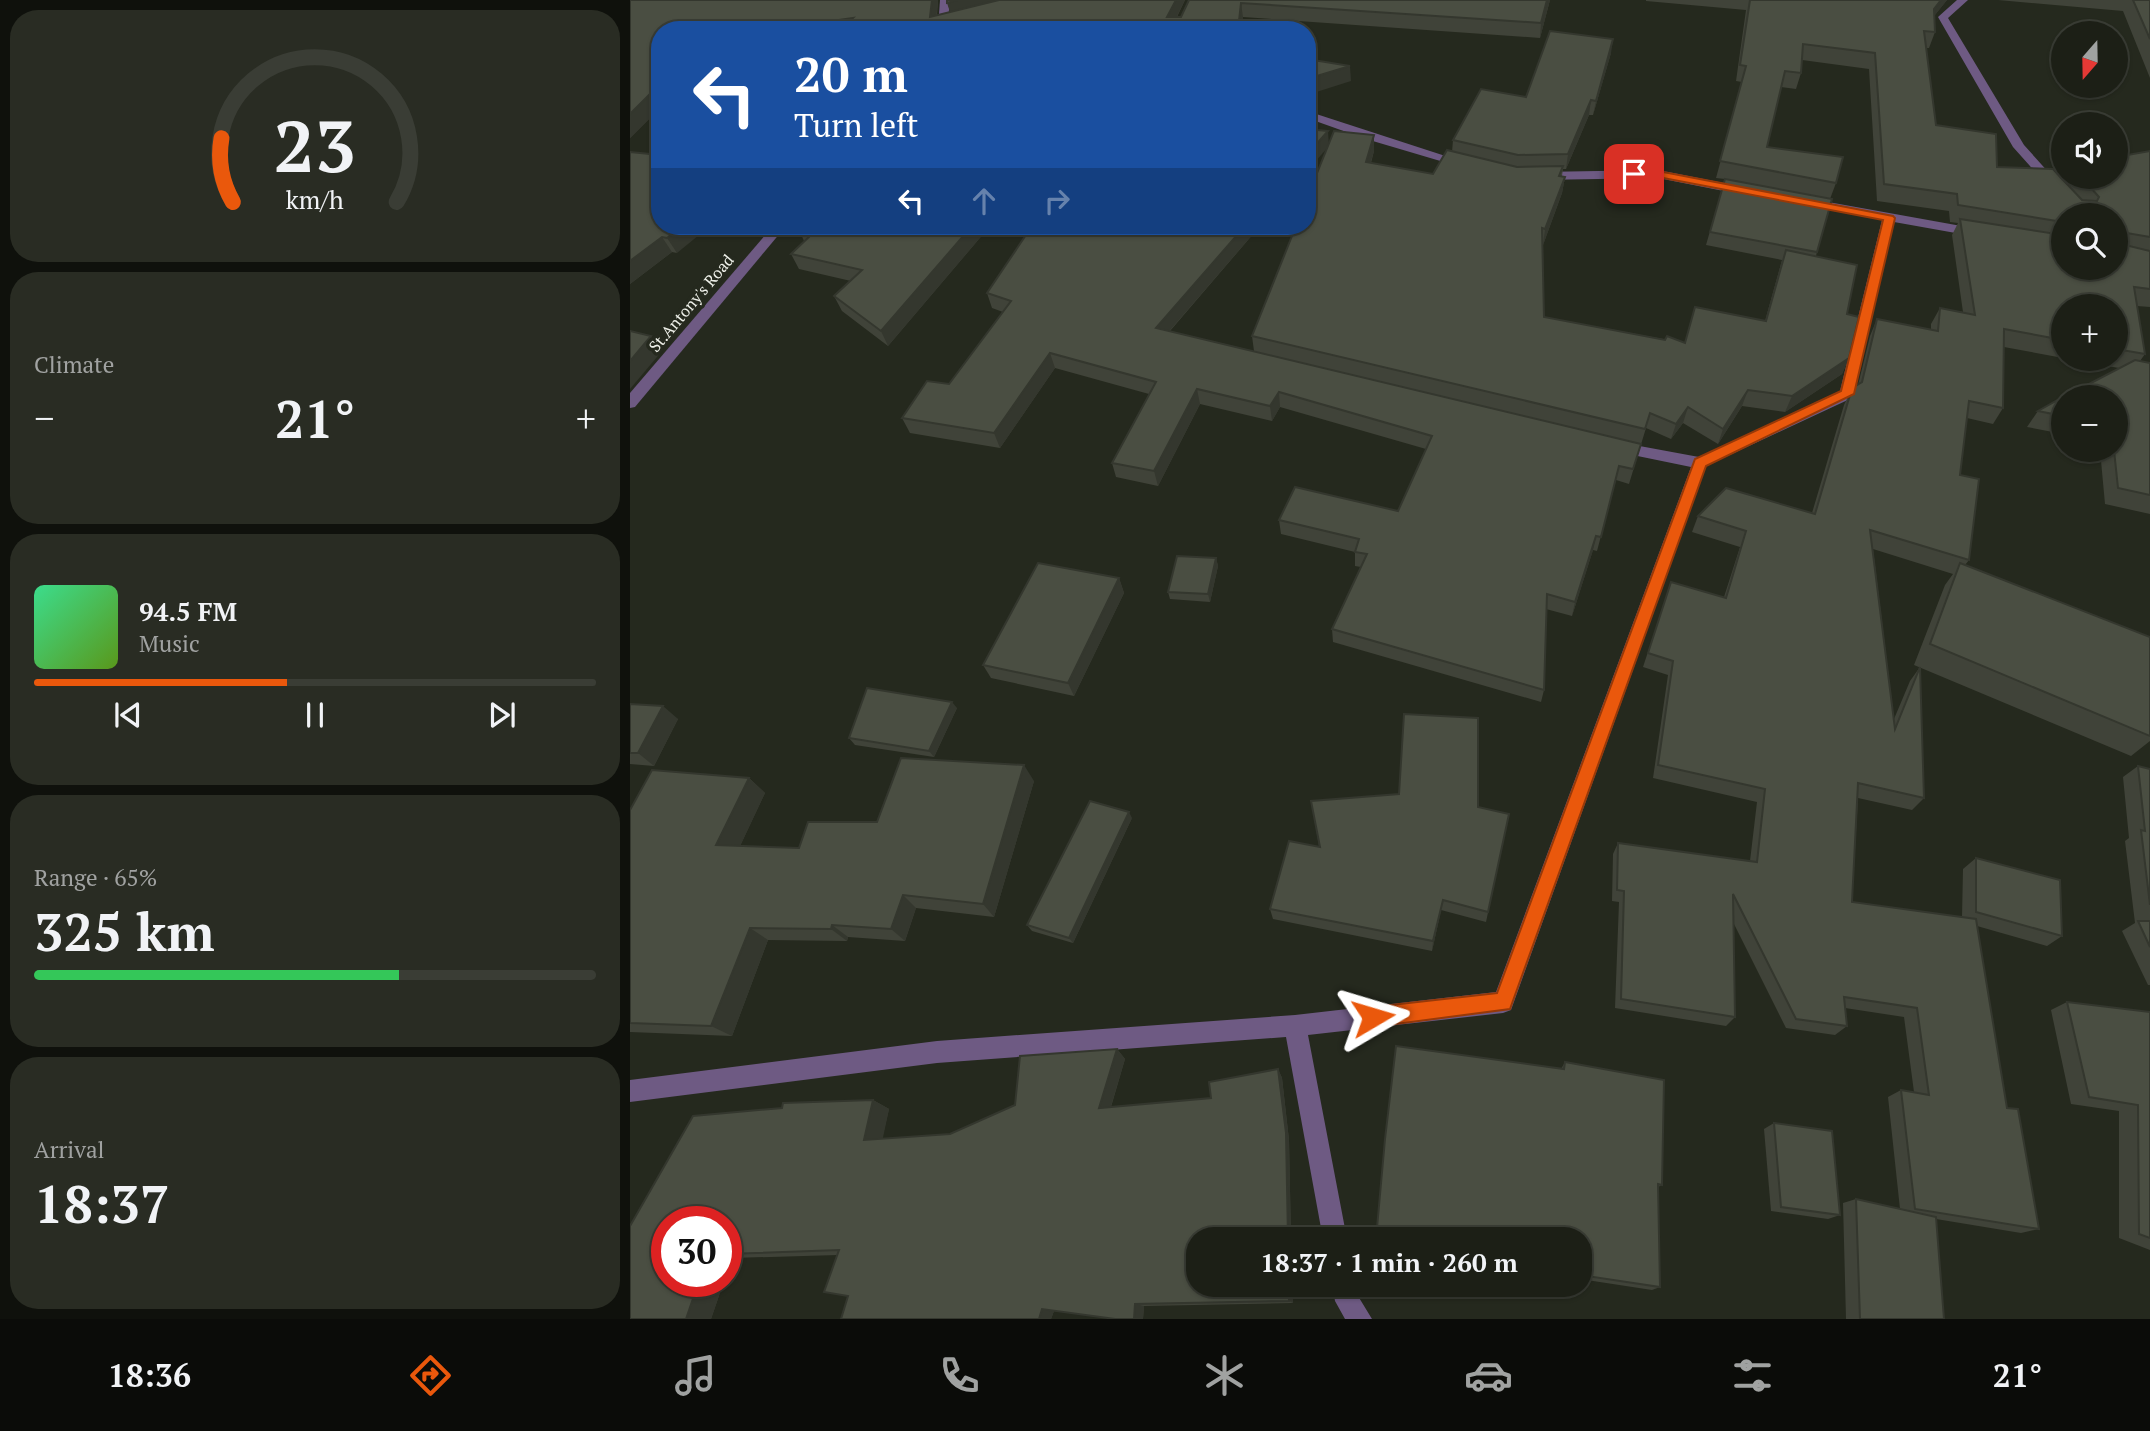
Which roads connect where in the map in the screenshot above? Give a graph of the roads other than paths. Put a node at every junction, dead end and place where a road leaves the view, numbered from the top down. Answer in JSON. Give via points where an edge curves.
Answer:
{"nodes":[{"id":1,"x":945,"y":0,"type":"edge"},
{"id":2,"x":1964,"y":0,"type":"edge"},
{"id":3,"x":946,"y":21,"type":"edge"},
{"id":4,"x":1316,"y":117,"type":"edge"},
{"id":5,"x":1476,"y":167,"type":"edge"},
{"id":6,"x":1529,"y":176,"type":"edge"},
{"id":7,"x":1753,"y":192,"type":"edge"},
{"id":8,"x":1794,"y":200,"type":"edge"},
{"id":9,"x":2070,"y":203,"type":"edge"},
{"id":10,"x":1889,"y":218,"type":"junction"},
{"id":11,"x":772,"y":235,"type":"edge"},
{"id":12,"x":1996,"y":236,"type":"edge"},
{"id":13,"x":630,"y":403,"type":"edge"},
{"id":14,"x":1600,"y":442,"type":"edge"},
{"id":15,"x":1700,"y":463,"type":"junction"},
{"id":16,"x":1295,"y":1026,"type":"junction"},
{"id":17,"x":630,"y":1091,"type":"edge"},
{"id":18,"x":1333,"y":1227,"type":"edge"},
{"id":19,"x":1346,"y":1297,"type":"edge"},
{"id":20,"x":1360,"y":1319,"type":"edge"}],
"edges":[{"from":1,"to":3,"type":"street"},
{"from":2,"to":9,"type":"street","via":[[1943,17],[2019,147]]},
{"from":4,"to":5,"type":"street"},
{"from":6,"to":7,"type":"street","via":[[1658,174]]},
{"from":8,"to":10,"type":"street"},
{"from":10,"to":12,"type":"street"},
{"from":10,"to":15,"type":"street","via":[[1847,394]]},
{"from":11,"to":13,"type":"street","name":"St.Antony's Road"},
{"from":14,"to":15,"type":"street"},
{"from":15,"to":16,"type":"street","via":[[1503,1002]]},
{"from":16,"to":17,"type":"street","via":[[937,1052]]},
{"from":16,"to":18,"type":"street"},
{"from":19,"to":20,"type":"street"}]}
